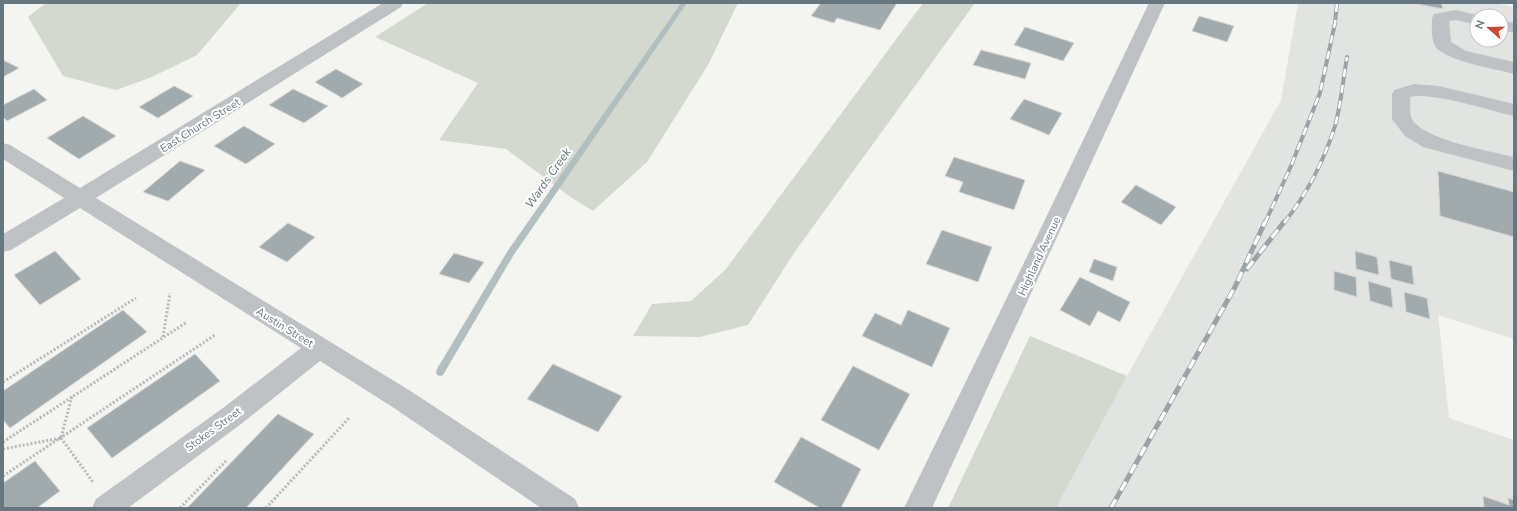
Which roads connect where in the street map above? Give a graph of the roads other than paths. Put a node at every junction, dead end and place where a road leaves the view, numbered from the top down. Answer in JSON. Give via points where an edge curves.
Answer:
{"nodes":[{"id":1,"x":395,"y":3,"type":"edge"},
{"id":2,"x":1157,"y":3,"type":"edge"},
{"id":3,"x":1469,"y":18,"type":"edge"},
{"id":4,"x":1514,"y":68,"type":"edge"},
{"id":5,"x":1514,"y":110,"type":"edge"},
{"id":6,"x":3,"y":150,"type":"edge"},
{"id":7,"x":1514,"y":164,"type":"edge"},
{"id":8,"x":80,"y":198,"type":"junction"},
{"id":9,"x":3,"y":244,"type":"edge"},
{"id":10,"x":320,"y":348,"type":"junction"},
{"id":11,"x":108,"y":506,"type":"edge"},
{"id":12,"x":565,"y":508,"type":"edge"},
{"id":13,"x":918,"y":508,"type":"edge"}],
"edges":[{"from":1,"to":8,"type":"street","name":"East Church Street"},
{"from":2,"to":13,"type":"street","name":"Highland Avenue","via":[[1052,230]]},
{"from":3,"to":4,"type":"street","via":[[1456,15],[1440,18],[1443,44],[1460,55]]},
{"from":5,"to":7,"type":"street","via":[[1439,92],[1414,90],[1402,94],[1402,119],[1412,132],[1430,142]]},
{"from":6,"to":8,"type":"street","name":"Austin Street"},
{"from":8,"to":9,"type":"street","name":"East Church Street"},
{"from":8,"to":10,"type":"street","name":"Austin Street"},
{"from":10,"to":11,"type":"street","name":"Stokes Street"},
{"from":10,"to":12,"type":"street","name":"Austin Street"}]}
